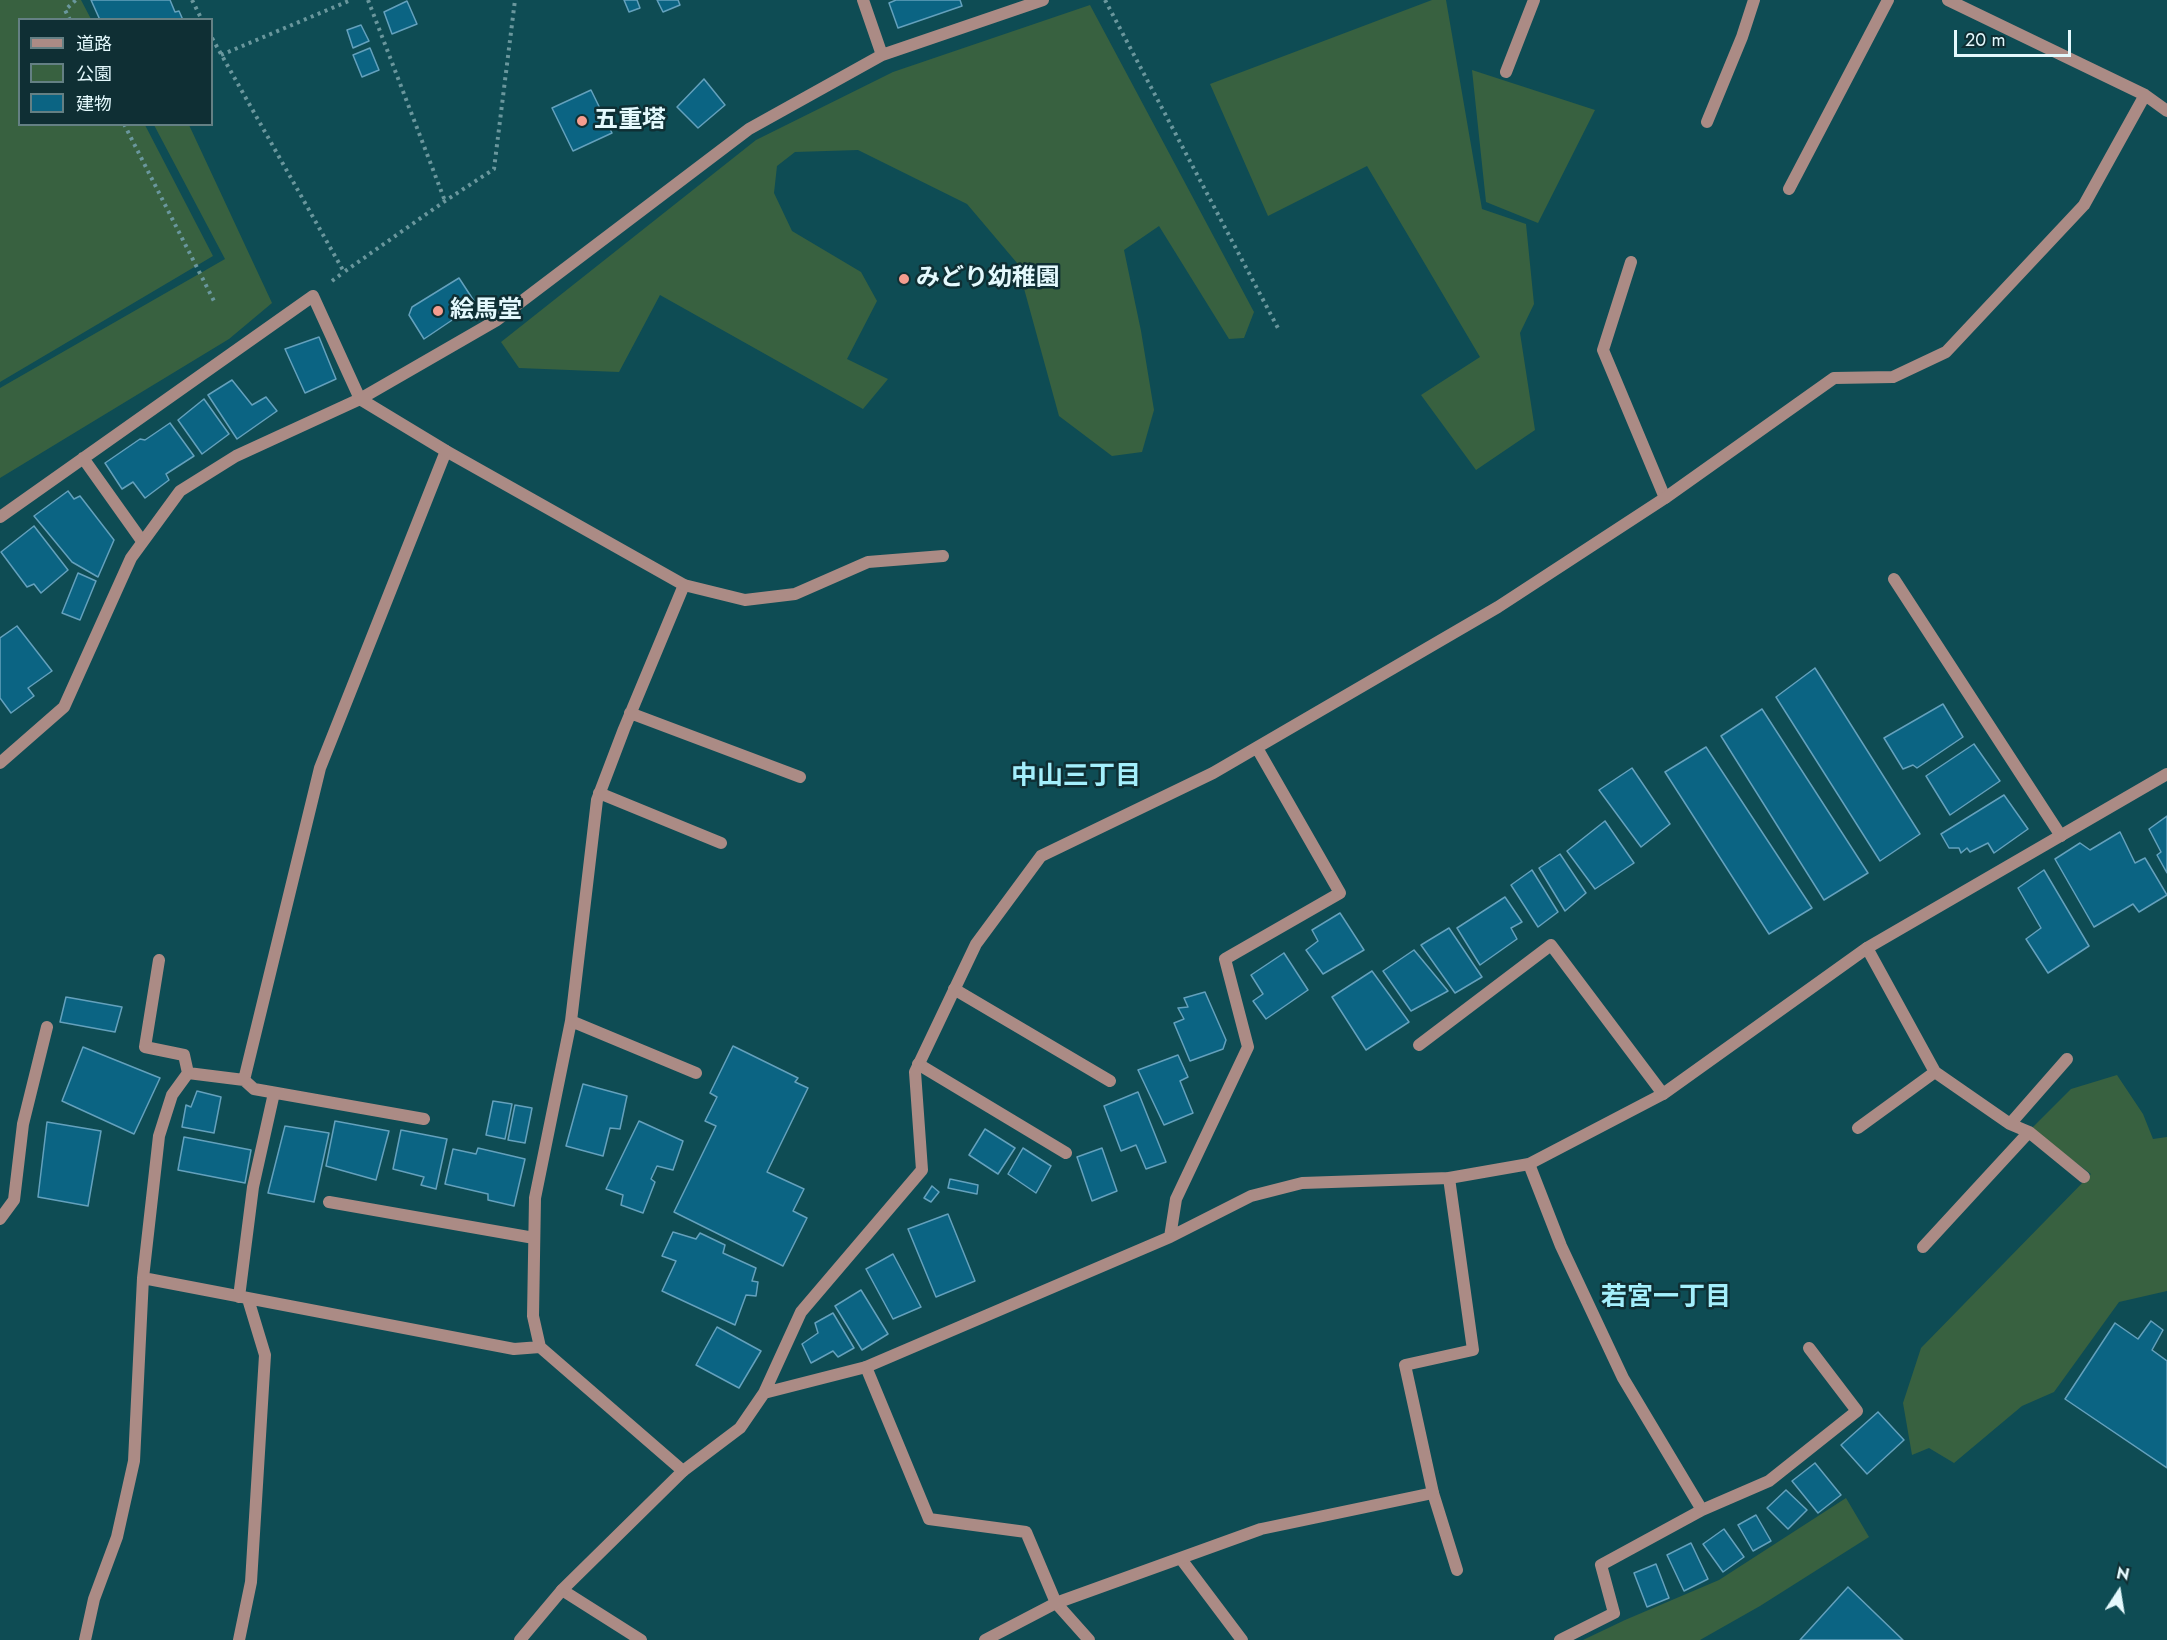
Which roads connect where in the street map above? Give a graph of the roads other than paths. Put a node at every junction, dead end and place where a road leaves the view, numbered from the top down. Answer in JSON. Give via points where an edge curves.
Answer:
{"nodes":[{"id":1,"x":863,"y":0,"type":"edge"},
{"id":2,"x":1043,"y":0,"type":"edge"},
{"id":3,"x":1534,"y":0,"type":"edge"},
{"id":4,"x":1754,"y":0,"type":"edge"},
{"id":5,"x":1888,"y":0,"type":"edge"},
{"id":6,"x":1948,"y":0,"type":"edge"},
{"id":7,"x":882,"y":56,"type":"junction"},
{"id":8,"x":1506,"y":72,"type":"dead end"},
{"id":9,"x":2145,"y":95,"type":"junction"},
{"id":10,"x":2167,"y":111,"type":"edge"},
{"id":11,"x":1707,"y":122,"type":"dead end"},
{"id":12,"x":1789,"y":189,"type":"dead end"},
{"id":13,"x":1631,"y":262,"type":"dead end"},
{"id":14,"x":360,"y":399,"type":"junction"},
{"id":15,"x":446,"y":451,"type":"junction"},
{"id":16,"x":83,"y":458,"type":"junction"},
{"id":17,"x":1665,"y":498,"type":"junction"},
{"id":18,"x":0,"y":517,"type":"edge"},
{"id":19,"x":142,"y":541,"type":"junction"},
{"id":20,"x":943,"y":556,"type":"dead end"},
{"id":21,"x":1894,"y":579,"type":"dead end"},
{"id":22,"x":684,"y":585,"type":"junction"},
{"id":23,"x":630,"y":713,"type":"junction"},
{"id":24,"x":1257,"y":748,"type":"junction"},
{"id":25,"x":0,"y":763,"type":"edge"},
{"id":26,"x":2167,"y":774,"type":"edge"},
{"id":27,"x":800,"y":777,"type":"dead end"},
{"id":28,"x":599,"y":793,"type":"junction"},
{"id":29,"x":2061,"y":836,"type":"junction"},
{"id":30,"x":721,"y":843,"type":"dead end"},
{"id":31,"x":1867,"y":948,"type":"junction"},
{"id":32,"x":159,"y":960,"type":"dead end"},
{"id":33,"x":954,"y":989,"type":"junction"},
{"id":34,"x":571,"y":1021,"type":"junction"},
{"id":35,"x":47,"y":1027,"type":"dead end"},
{"id":36,"x":1419,"y":1045,"type":"dead end"},
{"id":37,"x":2067,"y":1059,"type":"dead end"},
{"id":38,"x":918,"y":1064,"type":"junction"},
{"id":39,"x":696,"y":1072,"type":"dead end"},
{"id":40,"x":1935,"y":1072,"type":"junction"},
{"id":41,"x":188,"y":1073,"type":"junction"},
{"id":42,"x":244,"y":1080,"type":"junction"},
{"id":43,"x":1110,"y":1081,"type":"dead end"},
{"id":44,"x":274,"y":1093,"type":"junction"},
{"id":45,"x":1663,"y":1094,"type":"junction"},
{"id":46,"x":424,"y":1119,"type":"dead end"},
{"id":47,"x":2010,"y":1124,"type":"junction"},
{"id":48,"x":1858,"y":1128,"type":"dead end"},
{"id":49,"x":2029,"y":1132,"type":"junction"},
{"id":50,"x":1066,"y":1153,"type":"dead end"},
{"id":51,"x":1529,"y":1164,"type":"junction"},
{"id":52,"x":2084,"y":1177,"type":"dead end"},
{"id":53,"x":1449,"y":1178,"type":"junction"},
{"id":54,"x":329,"y":1202,"type":"dead end"},
{"id":55,"x":0,"y":1219,"type":"edge"},
{"id":56,"x":1170,"y":1237,"type":"junction"},
{"id":57,"x":534,"y":1238,"type":"junction"},
{"id":58,"x":1923,"y":1247,"type":"dead end"},
{"id":59,"x":143,"y":1278,"type":"junction"},
{"id":60,"x":244,"y":1298,"type":"junction"},
{"id":61,"x":540,"y":1347,"type":"junction"},
{"id":62,"x":1809,"y":1348,"type":"dead end"},
{"id":63,"x":866,"y":1367,"type":"junction"},
{"id":64,"x":764,"y":1393,"type":"junction"},
{"id":65,"x":683,"y":1471,"type":"junction"},
{"id":66,"x":1433,"y":1493,"type":"junction"},
{"id":67,"x":1702,"y":1510,"type":"junction"},
{"id":68,"x":1181,"y":1559,"type":"junction"},
{"id":69,"x":1457,"y":1570,"type":"dead end"},
{"id":70,"x":562,"y":1590,"type":"junction"},
{"id":71,"x":1056,"y":1603,"type":"junction"},
{"id":72,"x":85,"y":1640,"type":"edge"},
{"id":73,"x":239,"y":1640,"type":"edge"},
{"id":74,"x":520,"y":1640,"type":"edge"},
{"id":75,"x":641,"y":1640,"type":"edge"},
{"id":76,"x":985,"y":1640,"type":"edge"},
{"id":77,"x":1089,"y":1640,"type":"edge"},
{"id":78,"x":1242,"y":1640,"type":"edge"},
{"id":79,"x":1560,"y":1640,"type":"edge"}],
"edges":[{"from":1,"to":7,"type":"street"},
{"from":2,"to":7,"type":"street"},
{"from":3,"to":8,"type":"street"},
{"from":4,"to":11,"type":"street"},
{"from":5,"to":12,"type":"street"},
{"from":6,"to":9,"type":"street"},
{"from":7,"to":14,"type":"street","via":[[749,129],[497,320]]},
{"from":9,"to":10,"type":"street"},
{"from":9,"to":17,"type":"street","via":[[2084,205],[1946,352],[1893,377],[1834,378]]},
{"from":13,"to":17,"type":"street","via":[[1603,350]]},
{"from":14,"to":15,"type":"street"},
{"from":14,"to":16,"type":"street","via":[[314,296]]},
{"from":14,"to":19,"type":"street","via":[[236,456],[180,491]]},
{"from":15,"to":22,"type":"street"},
{"from":15,"to":42,"type":"street","via":[[320,768]]},
{"from":16,"to":18,"type":"street"},
{"from":16,"to":19,"type":"street"},
{"from":17,"to":24,"type":"street","via":[[1498,607]]},
{"from":19,"to":25,"type":"street","via":[[130,558],[64,708]]},
{"from":20,"to":22,"type":"street","via":[[868,562],[795,594],[745,600]]},
{"from":21,"to":29,"type":"street"},
{"from":22,"to":23,"type":"street"},
{"from":23,"to":27,"type":"street"},
{"from":23,"to":28,"type":"street"},
{"from":24,"to":33,"type":"street","via":[[1041,856],[976,944]]},
{"from":24,"to":56,"type":"street","via":[[1340,893],[1225,959],[1248,1047],[1176,1199]]},
{"from":26,"to":29,"type":"street"},
{"from":28,"to":30,"type":"street"},
{"from":28,"to":34,"type":"street"},
{"from":29,"to":31,"type":"street"},
{"from":31,"to":40,"type":"street"},
{"from":31,"to":45,"type":"street"},
{"from":32,"to":41,"type":"street","via":[[145,1047],[184,1055]]},
{"from":33,"to":38,"type":"street"},
{"from":33,"to":43,"type":"street"},
{"from":34,"to":39,"type":"street"},
{"from":34,"to":57,"type":"street","via":[[535,1198]]},
{"from":35,"to":55,"type":"street","via":[[23,1124],[15,1200]]},
{"from":36,"to":45,"type":"street","via":[[1551,945]]},
{"from":37,"to":47,"type":"street"},
{"from":38,"to":50,"type":"street"},
{"from":38,"to":64,"type":"street","via":[[915,1072],[922,1170],[801,1312]]},
{"from":40,"to":47,"type":"street"},
{"from":40,"to":48,"type":"street"},
{"from":41,"to":42,"type":"street"},
{"from":41,"to":59,"type":"street","via":[[172,1095],[159,1136]]},
{"from":42,"to":44,"type":"street","via":[[254,1089]]},
{"from":44,"to":46,"type":"street"},
{"from":44,"to":60,"type":"street","via":[[253,1187]]},
{"from":45,"to":51,"type":"street"},
{"from":47,"to":49,"type":"street"},
{"from":49,"to":52,"type":"street"},
{"from":49,"to":58,"type":"street"},
{"from":51,"to":53,"type":"street"},
{"from":51,"to":67,"type":"street","via":[[1561,1246],[1623,1378]]},
{"from":53,"to":56,"type":"street","via":[[1302,1183],[1251,1196]]},
{"from":53,"to":66,"type":"street","via":[[1473,1350],[1405,1365]]},
{"from":54,"to":57,"type":"street"},
{"from":56,"to":63,"type":"street"},
{"from":57,"to":61,"type":"street","via":[[533,1316]]},
{"from":59,"to":60,"type":"street"},
{"from":59,"to":72,"type":"street","via":[[134,1461],[117,1537],[94,1599]]},
{"from":60,"to":61,"type":"street","via":[[514,1349]]},
{"from":60,"to":73,"type":"street","via":[[265,1355],[251,1582]]},
{"from":61,"to":65,"type":"street"},
{"from":62,"to":67,"type":"street","via":[[1857,1411],[1768,1481]]},
{"from":63,"to":64,"type":"street"},
{"from":63,"to":71,"type":"street","via":[[929,1519],[1026,1532]]},
{"from":64,"to":65,"type":"street","via":[[740,1428]]},
{"from":65,"to":70,"type":"street"},
{"from":66,"to":68,"type":"street","via":[[1261,1528]]},
{"from":66,"to":69,"type":"street"},
{"from":67,"to":79,"type":"street","via":[[1601,1565],[1614,1613]]},
{"from":68,"to":71,"type":"street"},
{"from":68,"to":78,"type":"street"},
{"from":70,"to":74,"type":"street"},
{"from":70,"to":75,"type":"street"},
{"from":71,"to":76,"type":"street"},
{"from":71,"to":77,"type":"street"}]}
